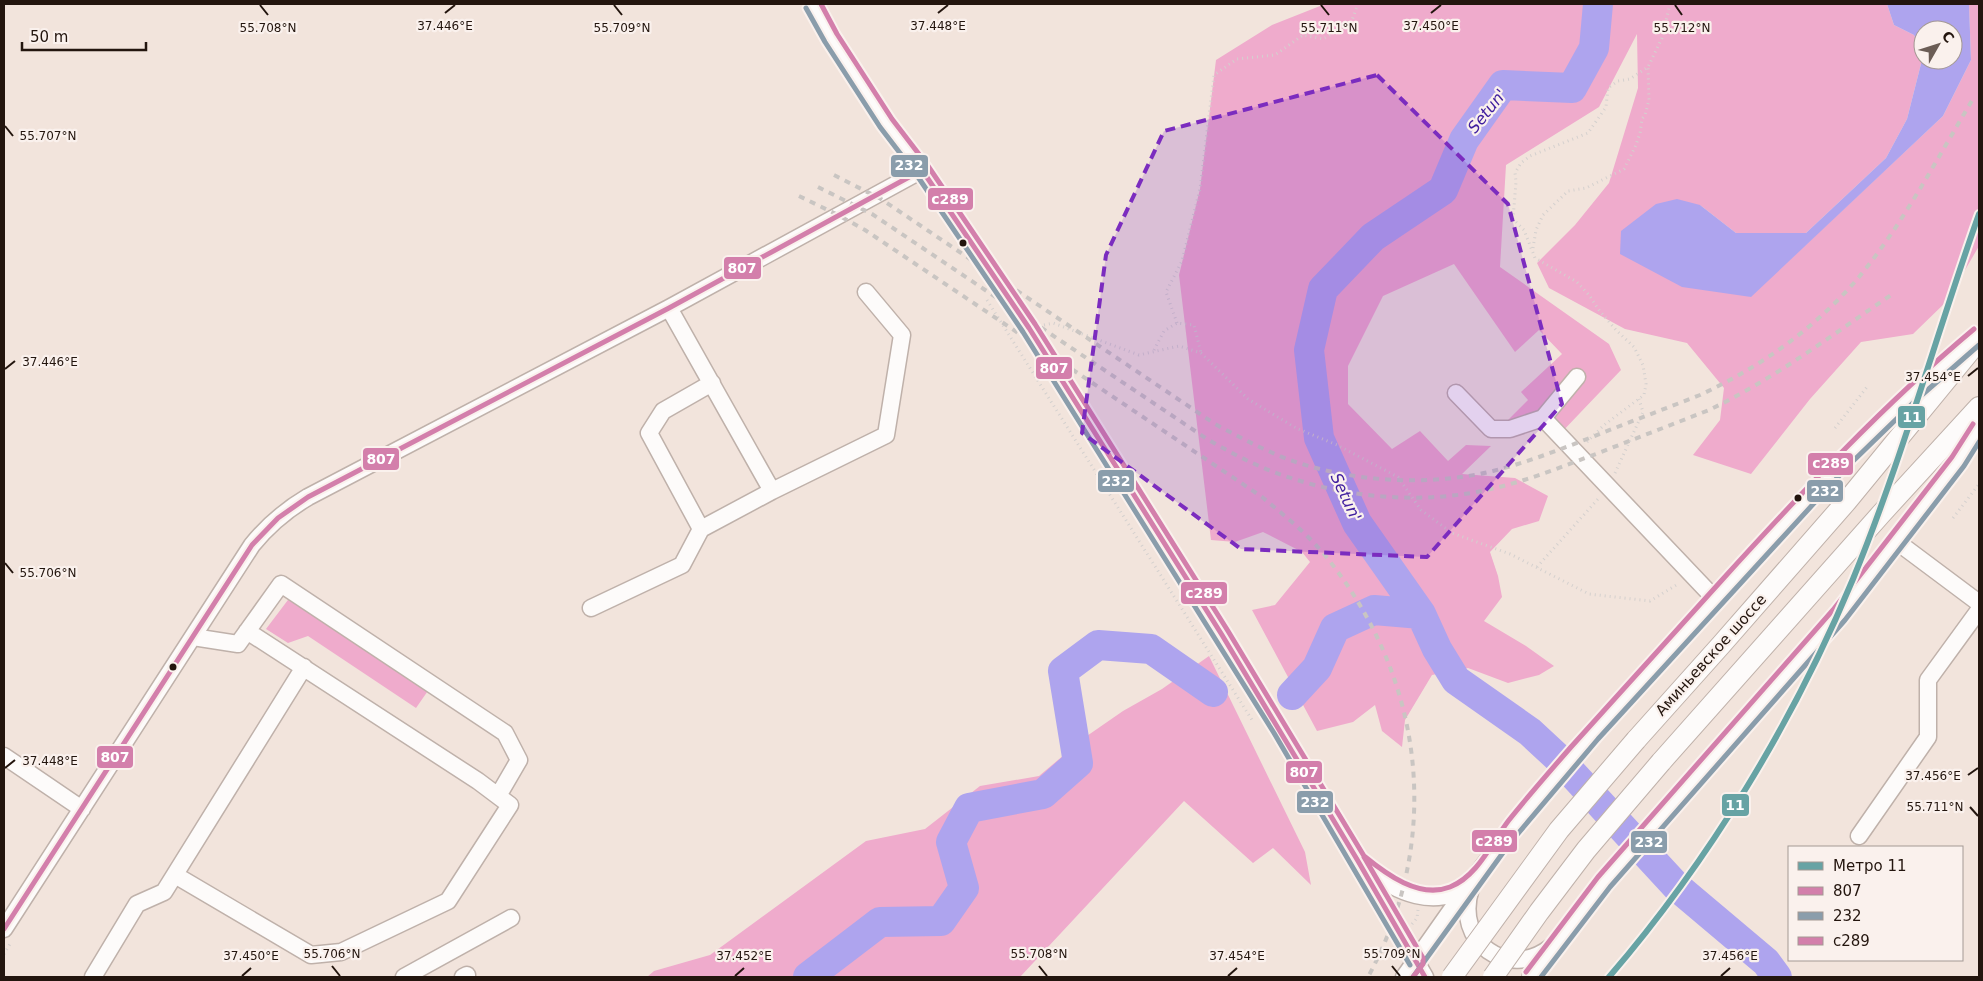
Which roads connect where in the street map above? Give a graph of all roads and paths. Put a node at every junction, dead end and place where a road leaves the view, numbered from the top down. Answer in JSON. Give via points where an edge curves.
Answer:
{"nodes":[{"id":1,"x":812,"y":4,"type":"edge"},
{"id":2,"x":1358,"y":4,"type":"edge"},
{"id":3,"x":1670,"y":4,"type":"edge"},
{"id":4,"x":1648,"y":67,"type":"junction"},
{"id":5,"x":922,"y":170,"type":"junction"},
{"id":6,"x":1533,"y":248,"type":"junction"},
{"id":7,"x":866,"y":292,"type":"dead end"},
{"id":8,"x":987,"y":300,"type":"dead end"},
{"id":9,"x":669,"y":308,"type":"junction"},
{"id":10,"x":1177,"y":323,"type":"junction"},
{"id":11,"x":1029,"y":328,"type":"junction"},
{"id":12,"x":1979,"y":335,"type":"edge"},
{"id":13,"x":1979,"y":340,"type":"edge"},
{"id":14,"x":1154,"y":351,"type":"junction"},
{"id":15,"x":1201,"y":353,"type":"junction"},
{"id":16,"x":1577,"y":377,"type":"dead end"},
{"id":17,"x":712,"y":383,"type":"junction"},
{"id":18,"x":1867,"y":386,"type":"dead end"},
{"id":19,"x":1456,"y":393,"type":"dead end"},
{"id":20,"x":1639,"y":399,"type":"junction"},
{"id":21,"x":1979,"y":407,"type":"edge"},
{"id":22,"x":1543,"y":418,"type":"junction"},
{"id":23,"x":1835,"y":428,"type":"dead end"},
{"id":24,"x":1979,"y":428,"type":"edge"},
{"id":25,"x":1576,"y":453,"type":"junction"},
{"id":26,"x":1979,"y":484,"type":"edge"},
{"id":27,"x":1608,"y":487,"type":"junction"},
{"id":28,"x":772,"y":492,"type":"junction"},
{"id":29,"x":1953,"y":518,"type":"dead end"},
{"id":30,"x":701,"y":529,"type":"junction"},
{"id":31,"x":1896,"y":542,"type":"junction"},
{"id":32,"x":1536,"y":567,"type":"junction"},
{"id":33,"x":1692,"y":575,"type":"junction"},
{"id":34,"x":1715,"y":599,"type":"junction"},
{"id":35,"x":1979,"y":604,"type":"edge"},
{"id":36,"x":591,"y":608,"type":"dead end"},
{"id":37,"x":1979,"y":610,"type":"edge"},
{"id":38,"x":247,"y":631,"type":"junction"},
{"id":39,"x":193,"y":637,"type":"junction"},
{"id":40,"x":304,"y":667,"type":"junction"},
{"id":41,"x":1252,"y":720,"type":"dead end"},
{"id":42,"x":4,"y":756,"type":"edge"},
{"id":43,"x":498,"y":796,"type":"junction"},
{"id":44,"x":82,"y":808,"type":"junction"},
{"id":45,"x":1859,"y":836,"type":"dead end"},
{"id":46,"x":1358,"y":861,"type":"junction"},
{"id":47,"x":175,"y":875,"type":"junction"},
{"id":48,"x":1474,"y":879,"type":"junction"},
{"id":49,"x":1419,"y":903,"type":"dead end"},
{"id":50,"x":511,"y":918,"type":"dead end"},
{"id":51,"x":1417,"y":918,"type":"junction"},
{"id":52,"x":1421,"y":922,"type":"dead end"},
{"id":53,"x":1408,"y":928,"type":"dead end"},
{"id":54,"x":9,"y":933,"type":"edge"},
{"id":55,"x":1558,"y":941,"type":"junction"},
{"id":56,"x":1390,"y":950,"type":"dead end"},
{"id":57,"x":1384,"y":953,"type":"dead end"},
{"id":58,"x":4,"y":954,"type":"edge"},
{"id":59,"x":1416,"y":961,"type":"junction"},
{"id":60,"x":93,"y":977,"type":"edge"},
{"id":61,"x":404,"y":977,"type":"edge"},
{"id":62,"x":1404,"y":977,"type":"edge"},
{"id":63,"x":1425,"y":977,"type":"edge"},
{"id":64,"x":1452,"y":977,"type":"edge"},
{"id":65,"x":1493,"y":977,"type":"edge"},
{"id":66,"x":1532,"y":977,"type":"edge"}],
"edges":[{"from":1,"to":5,"type":"street","via":[[886,123]]},
{"from":2,"to":10,"type":"path","via":[[1351,23],[1323,39],[1303,34],[1275,55],[1238,58],[1214,75],[1200,189],[1182,261],[1166,292]]},
{"from":3,"to":4,"type":"path","via":[[1662,38]]},
{"from":4,"to":6,"type":"path","via":[[1649,100],[1636,146],[1624,169],[1586,188],[1568,191],[1543,215]]},
{"from":4,"to":6,"type":"path","via":[[1608,88],[1606,107],[1588,132],[1530,156],[1521,163],[1515,173],[1513,219],[1524,230]]},
{"from":5,"to":9,"type":"street"},
{"from":5,"to":11,"type":"street"},
{"from":6,"to":20,"type":"path","via":[[1535,258],[1577,282],[1634,347],[1643,365],[1646,384],[1644,395]]},
{"from":7,"to":28,"type":"street","via":[[902,334],[886,435]]},
{"from":8,"to":41,"type":"path"},
{"from":9,"to":17,"type":"street"},
{"from":9,"to":39,"type":"street","via":[[286,511],[266,527],[252,545]]},
{"from":10,"to":14,"type":"path","via":[[1164,330]]},
{"from":10,"to":15,"type":"path","via":[[1194,325]]},
{"from":11,"to":14,"type":"path","via":[[1052,323],[1140,355]]},
{"from":11,"to":46,"type":"street","via":[[1232,651]]},
{"from":12,"to":34,"type":"street","via":[[1873,430]]},
{"from":13,"to":64,"type":"main road","name":"Аминьевское шоссе","bridge":true,"via":[[1847,501],[1559,830]]},
{"from":14,"to":15,"type":"path","via":[[1179,346]]},
{"from":15,"to":32,"type":"path","via":[[1248,399],[1296,428],[1398,477],[1421,510],[1452,533]]},
{"from":16,"to":22,"type":"street"},
{"from":17,"to":28,"type":"street"},
{"from":17,"to":30,"type":"street","via":[[663,411],[649,433]]},
{"from":18,"to":23,"type":"path"},
{"from":19,"to":22,"type":"street","via":[[1491,429],[1510,429]]},
{"from":20,"to":25,"type":"path","via":[[1604,425]]},
{"from":20,"to":27,"type":"path","via":[[1643,412]]},
{"from":21,"to":65,"type":"main road","bridge":true,"via":[[1661,762],[1586,850]]},
{"from":22,"to":25,"type":"street"},
{"from":24,"to":31,"type":"main road"},
{"from":25,"to":27,"type":"street"},
{"from":26,"to":29,"type":"path"},
{"from":27,"to":32,"type":"path"},
{"from":27,"to":33,"type":"street"},
{"from":28,"to":30,"type":"street"},
{"from":30,"to":36,"type":"street","via":[[682,565]]},
{"from":31,"to":35,"type":"street"},
{"from":31,"to":55,"type":"main road","via":[[1839,616],[1686,787]]},
{"from":32,"to":33,"type":"path","via":[[1589,594],[1650,601]]},
{"from":33,"to":34,"type":"street"},
{"from":34,"to":48,"type":"street","via":[[1610,714],[1520,819]]},
{"from":37,"to":45,"type":"street","via":[[1928,680],[1928,736]]},
{"from":38,"to":39,"type":"street","via":[[238,644]]},
{"from":38,"to":40,"type":"street"},
{"from":38,"to":43,"type":"street","via":[[281,584],[506,733],[519,760]]},
{"from":39,"to":44,"type":"street"},
{"from":40,"to":43,"type":"street"},
{"from":40,"to":47,"type":"street"},
{"from":42,"to":44,"type":"street"},
{"from":43,"to":47,"type":"street","via":[[510,805],[448,901],[341,952],[311,955]]},
{"from":44,"to":54,"type":"street"},
{"from":46,"to":48,"type":"street","via":[[1398,890],[1420,897],[1450,894]]},
{"from":46,"to":59,"type":"street"},
{"from":47,"to":60,"type":"street","via":[[164,892],[137,904]]},
{"from":48,"to":55,"type":"street","via":[[1468,898],[1467,918],[1474,936],[1487,951],[1504,960],[1524,961],[1543,954]]},
{"from":48,"to":59,"type":"street"},
{"from":49,"to":51,"type":"path"},
{"from":50,"to":61,"type":"street"},
{"from":51,"to":52,"type":"path"},
{"from":51,"to":53,"type":"path"},
{"from":54,"to":58,"type":"path"},
{"from":55,"to":66,"type":"main road"},
{"from":56,"to":57,"type":"path"},
{"from":59,"to":62,"type":"street"},
{"from":59,"to":63,"type":"street"}]}
